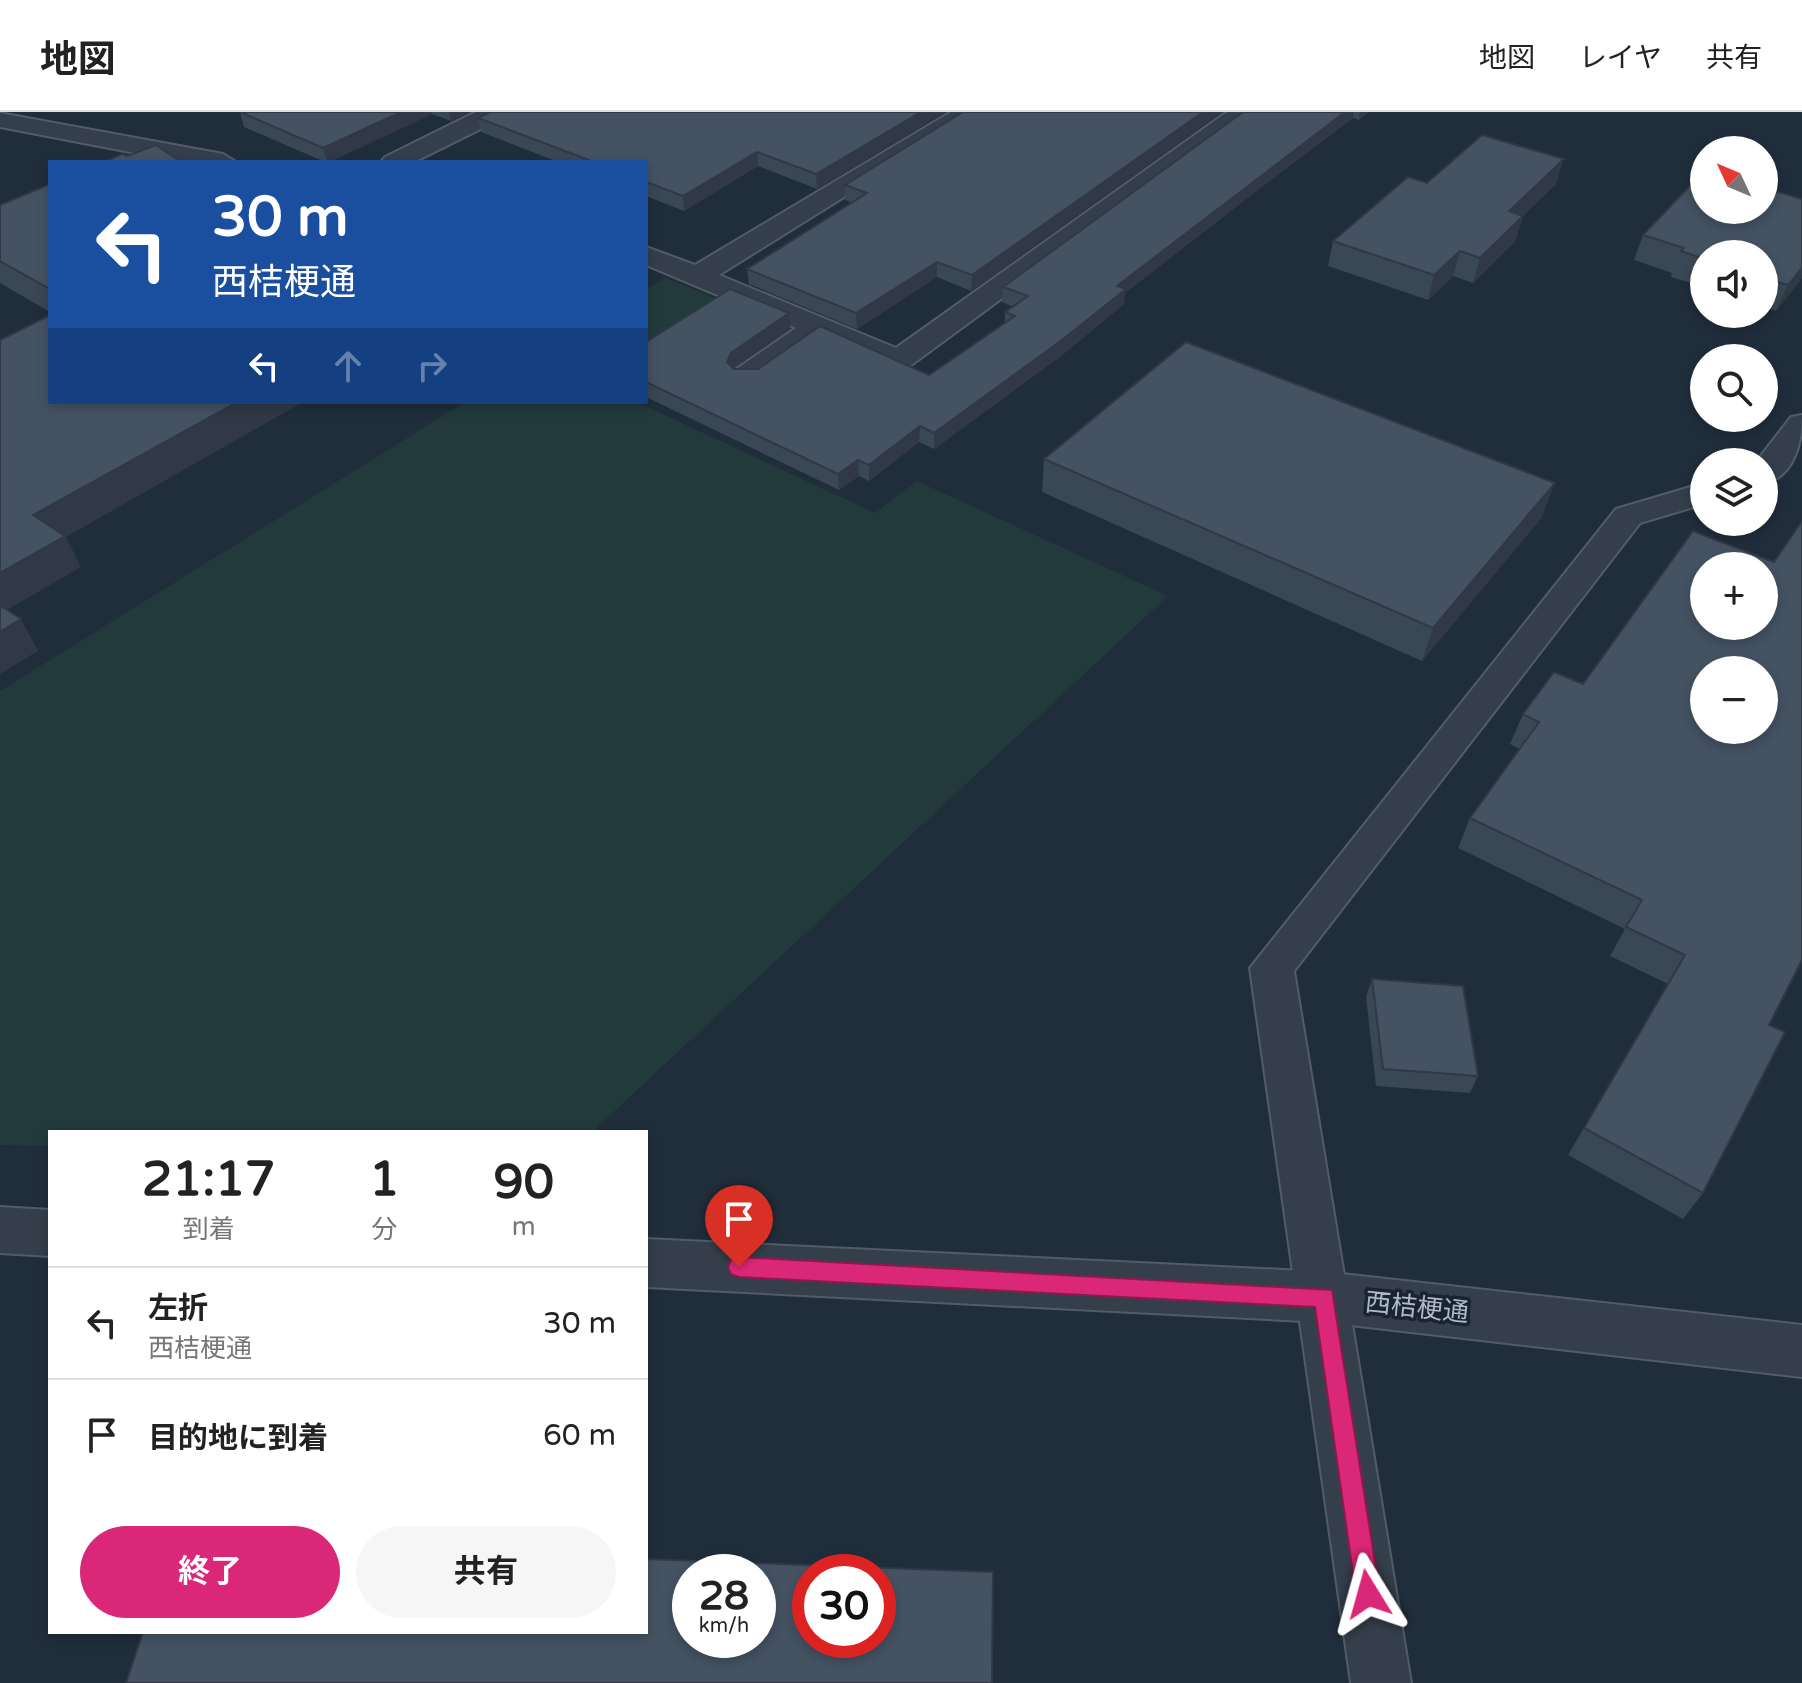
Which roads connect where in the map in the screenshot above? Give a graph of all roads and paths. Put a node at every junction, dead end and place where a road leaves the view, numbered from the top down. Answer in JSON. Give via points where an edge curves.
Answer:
{"nodes":[{"id":1,"x":110,"y":112,"type":"edge"},
{"id":2,"x":496,"y":112,"type":"edge"},
{"id":3,"x":968,"y":112,"type":"edge"},
{"id":4,"x":1243,"y":112,"type":"edge"},
{"id":5,"x":0,"y":120,"type":"edge"},
{"id":6,"x":72,"y":134,"type":"junction"},
{"id":7,"x":212,"y":160,"type":"edge"},
{"id":8,"x":398,"y":160,"type":"edge"},
{"id":9,"x":648,"y":256,"type":"edge"},
{"id":10,"x":699,"y":275,"type":"junction"},
{"id":11,"x":818,"y":326,"type":"junction"},
{"id":12,"x":746,"y":376,"type":"edge"},
{"id":13,"x":1802,"y":424,"type":"edge"},
{"id":14,"x":1783,"y":462,"type":"edge"},
{"id":15,"x":1690,"y":497,"type":"edge"},
{"id":16,"x":648,"y":1263,"type":"edge"},
{"id":17,"x":1324,"y":1297,"type":"junction"},
{"id":18,"x":1802,"y":1351,"type":"edge"},
{"id":19,"x":1381,"y":1683,"type":"edge"}],
"edges":[{"from":1,"to":6,"type":"street"},
{"from":2,"to":8,"type":"street"},
{"from":3,"to":10,"type":"street"},
{"from":4,"to":11,"type":"street","via":[[899,360]]},
{"from":5,"to":6,"type":"street"},
{"from":6,"to":7,"type":"street"},
{"from":9,"to":10,"type":"street"},
{"from":10,"to":11,"type":"street"},
{"from":11,"to":12,"type":"street"},
{"from":13,"to":14,"type":"street"},
{"from":15,"to":17,"type":"street","via":[[1628,516],[1272,968],[1309,1228]]},
{"from":16,"to":17,"type":"street","name":"西桔梗通"},
{"from":17,"to":18,"type":"street","name":"西桔梗通"},
{"from":17,"to":19,"type":"street"}]}
